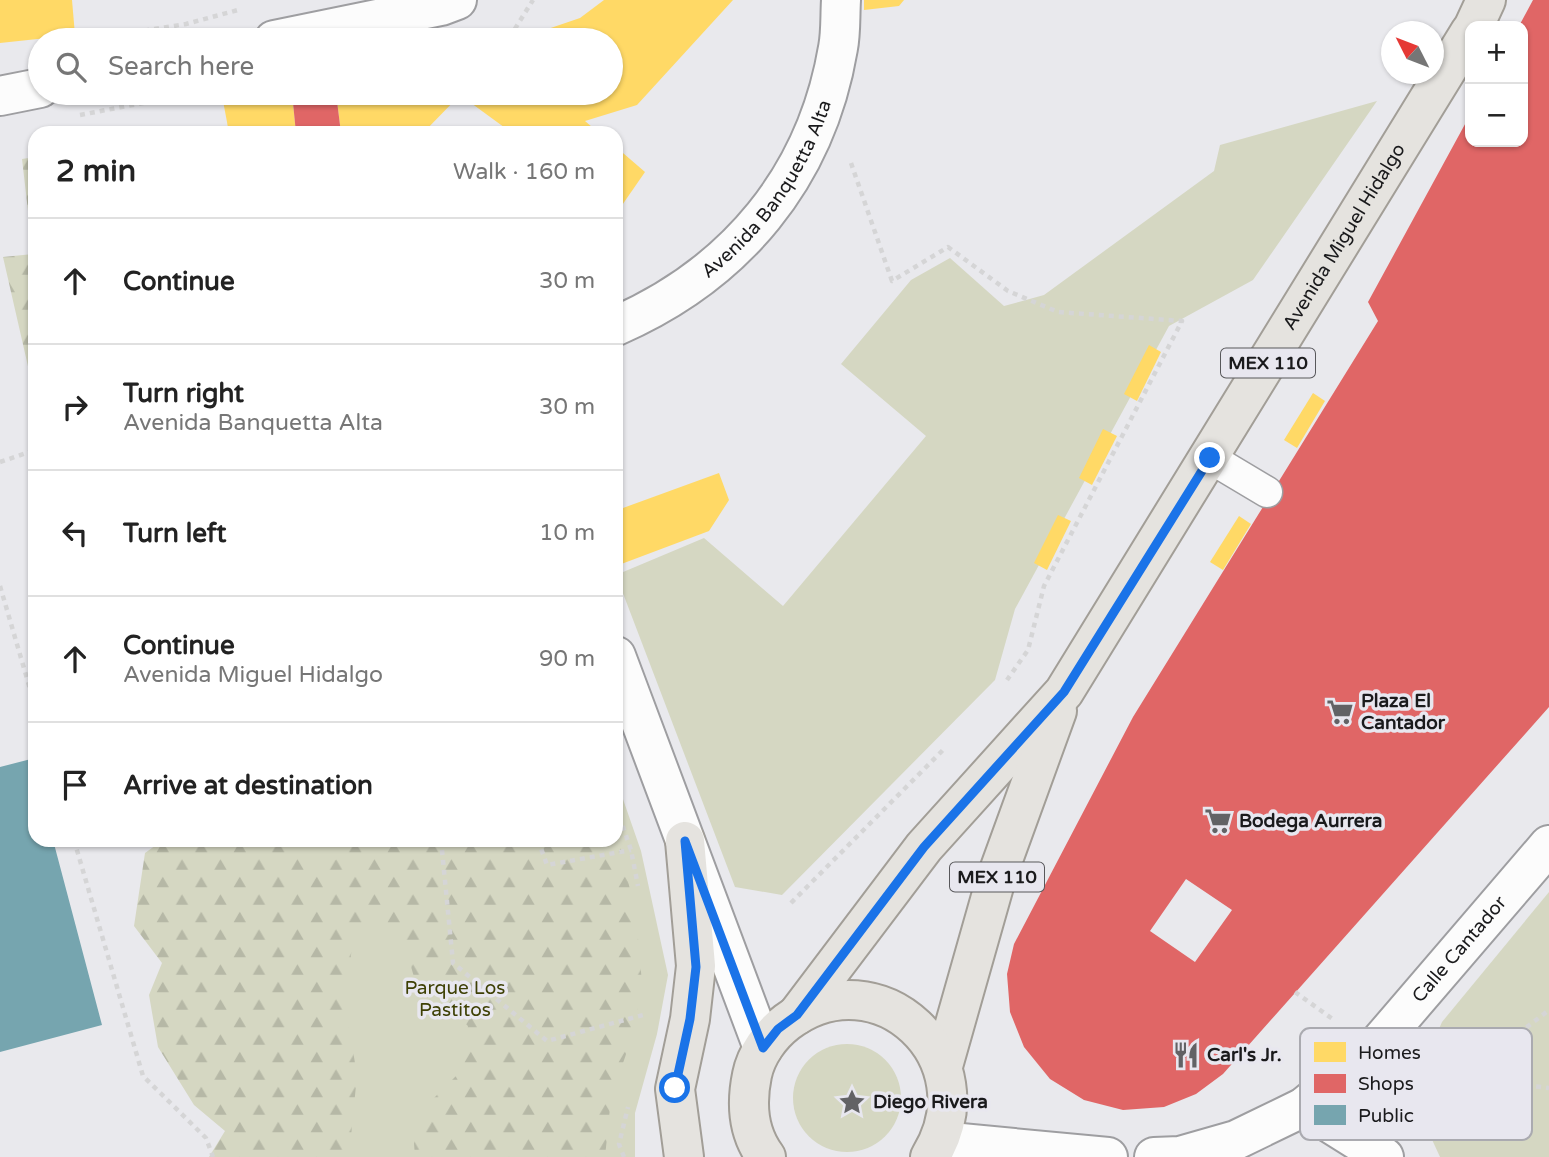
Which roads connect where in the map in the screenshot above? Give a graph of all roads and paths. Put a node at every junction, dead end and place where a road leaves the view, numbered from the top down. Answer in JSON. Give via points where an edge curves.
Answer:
{"nodes":[{"id":1,"x":457,"y":0,"type":"edge"},
{"id":2,"x":533,"y":0,"type":"edge"},
{"id":3,"x":841,"y":0,"type":"edge"},
{"id":4,"x":1486,"y":0,"type":"edge"},
{"id":5,"x":251,"y":7,"type":"dead end"},
{"id":6,"x":1476,"y":21,"type":"edge"},
{"id":7,"x":161,"y":28,"type":"edge"},
{"id":8,"x":333,"y":28,"type":"edge"},
{"id":9,"x":516,"y":28,"type":"edge"},
{"id":10,"x":1465,"y":40,"type":"edge"},
{"id":11,"x":28,"y":90,"type":"edge"},
{"id":12,"x":0,"y":96,"type":"edge"},
{"id":13,"x":131,"y":105,"type":"edge"},
{"id":14,"x":78,"y":115,"type":"dead end"},
{"id":15,"x":814,"y":133,"type":"junction"},
{"id":16,"x":623,"y":323,"type":"edge"},
{"id":17,"x":28,"y":452,"type":"edge"},
{"id":18,"x":1210,"y":458,"type":"junction"},
{"id":19,"x":0,"y":462,"type":"edge"},
{"id":20,"x":1267,"y":492,"type":"dead end"},
{"id":21,"x":0,"y":586,"type":"edge"},
{"id":22,"x":623,"y":675,"type":"edge"},
{"id":23,"x":28,"y":682,"type":"edge"},
{"id":24,"x":1005,"y":682,"type":"dead end"},
{"id":25,"x":1064,"y":692,"type":"junction"},
{"id":26,"x":953,"y":741,"type":"dead end"},
{"id":27,"x":685,"y":841,"type":"junction"},
{"id":28,"x":1549,"y":845,"type":"edge"},
{"id":29,"x":76,"y":847,"type":"edge"},
{"id":30,"x":442,"y":847,"type":"edge"},
{"id":31,"x":541,"y":847,"type":"edge"},
{"id":32,"x":631,"y":850,"type":"dead end"},
{"id":33,"x":791,"y":903,"type":"dead end"},
{"id":34,"x":1295,"y":992,"type":"dead end"},
{"id":35,"x":1309,"y":1000,"type":"dead end"},
{"id":36,"x":1549,"y":1010,"type":"edge"},
{"id":37,"x":651,"y":1013,"type":"dead end"},
{"id":38,"x":797,"y":1015,"type":"junction"},
{"id":39,"x":1392,"y":1028,"type":"edge"},
{"id":40,"x":1525,"y":1028,"type":"edge"},
{"id":41,"x":763,"y":1048,"type":"junction"},
{"id":42,"x":943,"y":1066,"type":"junction"},
{"id":43,"x":1300,"y":1109,"type":"edge"},
{"id":44,"x":1357,"y":1140,"type":"edge"},
{"id":45,"x":935,"y":1149,"type":"edge"},
{"id":46,"x":762,"y":1154,"type":"edge"},
{"id":47,"x":213,"y":1157,"type":"edge"},
{"id":48,"x":684,"y":1157,"type":"edge"},
{"id":49,"x":1108,"y":1157,"type":"edge"},
{"id":50,"x":1154,"y":1157,"type":"edge"},
{"id":51,"x":1384,"y":1157,"type":"edge"}],
"edges":[{"from":1,"to":8,"type":"street"},
{"from":2,"to":9,"type":"path"},
{"from":3,"to":15,"type":"street","name":"Avenida Banquetta Alta","via":[[839,47]]},
{"from":4,"to":6,"type":"main road"},
{"from":5,"to":7,"type":"path"},
{"from":10,"to":18,"type":"main road","name":"Avenida Miguel Hidalgo","number":"MEX 110"},
{"from":11,"to":12,"type":"street"},
{"from":13,"to":14,"type":"path"},
{"from":15,"to":16,"type":"street","name":"Avenida Banquetta Alta","via":[[769,212],[719,265],[659,307]]},
{"from":15,"to":24,"type":"path","via":[[846,150],[892,281],[948,247],[1008,291],[1058,312],[1182,321],[1044,586],[1028,650]]},
{"from":17,"to":19,"type":"path"},
{"from":18,"to":20,"type":"lane"},
{"from":18,"to":25,"type":"main road","name":"Avenida Miguel Hidalgo","number":"MEX 110"},
{"from":21,"to":23,"type":"path"},
{"from":22,"to":27,"type":"street"},
{"from":25,"to":38,"type":"main road","name":"Avenida Miguel Hidalgo","number":"MEX 110","via":[[924,847]]},
{"from":25,"to":42,"type":"main road","name":"Avenida Miguel Hidalgo","number":"MEX 110","via":[[996,879]]},
{"from":26,"to":33,"type":"path"},
{"from":27,"to":41,"type":"street"},
{"from":27,"to":48,"type":"main road","via":[[696,967],[675,1088]]},
{"from":28,"to":39,"type":"street","name":"Calle Cantador"},
{"from":29,"to":47,"type":"path","via":[[143,1076],[206,1138]]},
{"from":30,"to":37,"type":"path","via":[[453,962],[547,1041]]},
{"from":31,"to":32,"type":"path","via":[[547,865]]},
{"from":34,"to":35,"type":"path"},
{"from":36,"to":40,"type":"path"},
{"from":38,"to":41,"type":"main road","number":"MEX 110"},
{"from":38,"to":42,"type":"main road","number":"MEX 110","via":[[840,1001],[867,1002],[892,1010],[923,1034]]},
{"from":41,"to":46,"type":"main road","number":"MEX 110","via":[[748,1092],[749,1116]]},
{"from":42,"to":45,"type":"main road","number":"MEX 110","via":[[948,1111]]},
{"from":43,"to":50,"type":"street","name":"Calle Cantador","via":[[1236,1140],[1180,1156]]},
{"from":44,"to":51,"type":"street"},
{"from":45,"to":49,"type":"street"}]}
